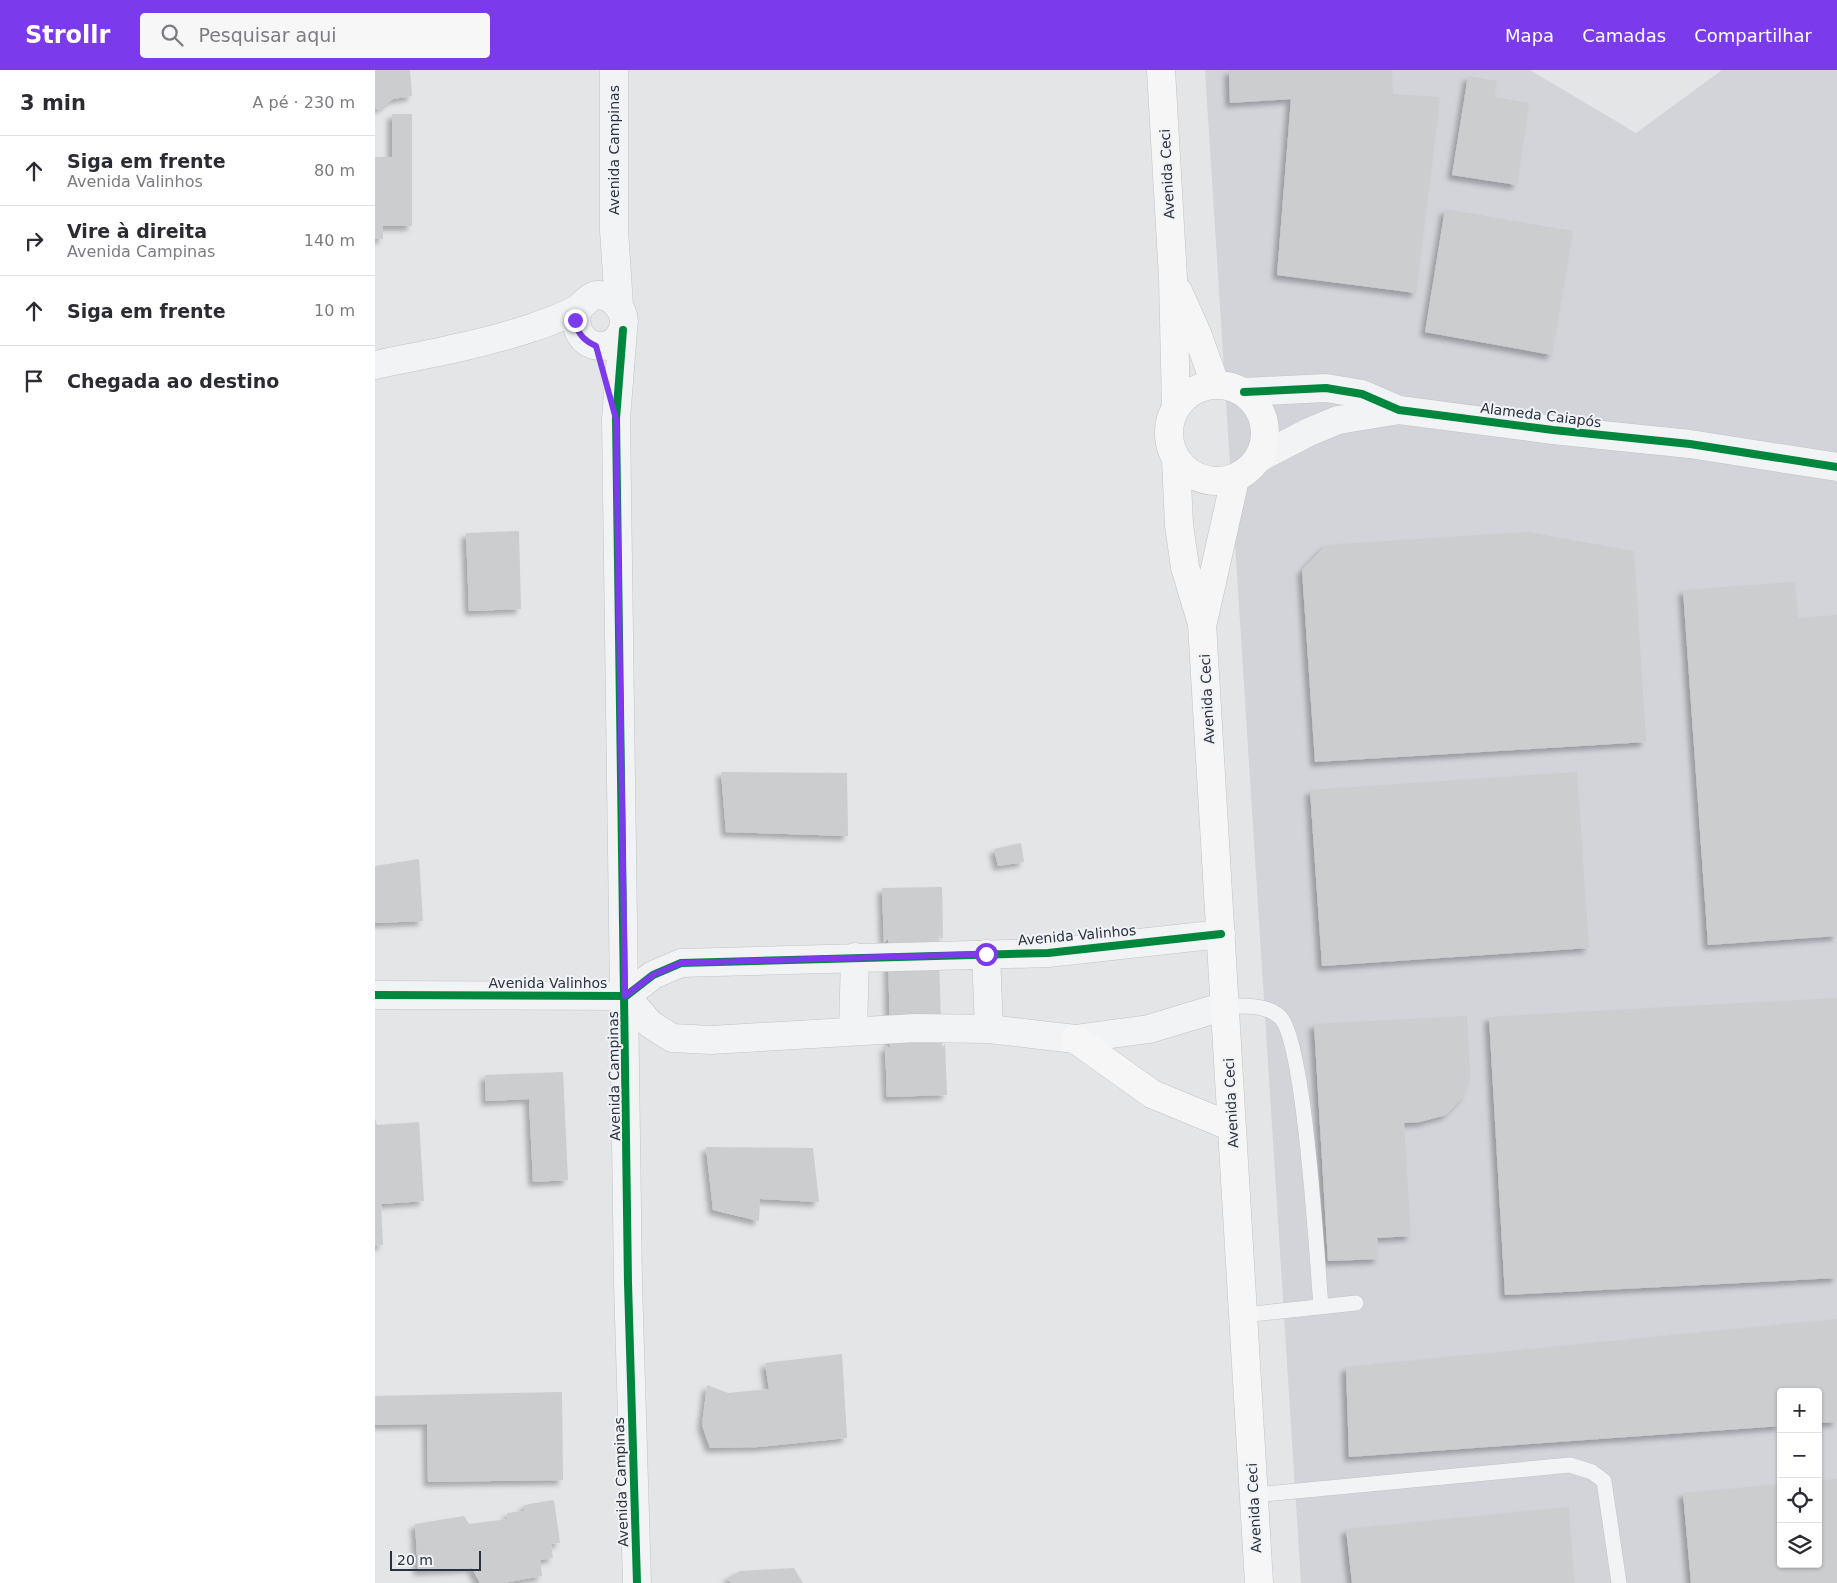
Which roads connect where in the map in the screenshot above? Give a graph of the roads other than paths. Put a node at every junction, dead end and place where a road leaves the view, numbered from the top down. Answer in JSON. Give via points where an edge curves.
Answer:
{"nodes":[{"id":1,"x":615,"y":70,"type":"edge"},
{"id":2,"x":1161,"y":70,"type":"edge"},
{"id":3,"x":1173,"y":278,"type":"junction"},
{"id":4,"x":598,"y":319,"type":"junction"},
{"id":5,"x":375,"y":365,"type":"edge"},
{"id":6,"x":1215,"y":384,"type":"junction"},
{"id":7,"x":1244,"y":392,"type":"junction"},
{"id":8,"x":1176,"y":407,"type":"junction"},
{"id":9,"x":1399,"y":410,"type":"junction"},
{"id":10,"x":1259,"y":458,"type":"junction"},
{"id":11,"x":1176,"y":459,"type":"junction"},
{"id":12,"x":1837,"y":467,"type":"edge"},
{"id":13,"x":1235,"y":479,"type":"junction"},
{"id":14,"x":1203,"y":624,"type":"junction"},
{"id":15,"x":1221,"y":934,"type":"junction"},
{"id":16,"x":986,"y":954,"type":"junction"},
{"id":17,"x":855,"y":957,"type":"junction"},
{"id":18,"x":375,"y":994,"type":"edge"},
{"id":19,"x":625,"y":996,"type":"junction"},
{"id":20,"x":1225,"y":1006,"type":"junction"},
{"id":21,"x":989,"y":1029,"type":"junction"},
{"id":22,"x":853,"y":1031,"type":"junction"},
{"id":23,"x":1075,"y":1039,"type":"junction"},
{"id":24,"x":1232,"y":1127,"type":"junction"},
{"id":25,"x":1356,"y":1303,"type":"dead end"},
{"id":26,"x":1321,"y":1306,"type":"junction"},
{"id":27,"x":1243,"y":1315,"type":"junction"},
{"id":28,"x":1254,"y":1495,"type":"junction"},
{"id":29,"x":637,"y":1583,"type":"edge"},
{"id":30,"x":1259,"y":1583,"type":"edge"},
{"id":31,"x":1619,"y":1583,"type":"edge"}],
"edges":[{"from":1,"to":4,"type":"street","name":"Avenida Campinas","via":[[614,230],[604,247],[597,272]]},
{"from":2,"to":3,"type":"main road","name":"Avenida Ceci"},
{"from":3,"to":6,"type":"main road","name":"Avenida Ceci"},
{"from":3,"to":8,"type":"main road","name":"Avenida Ceci"},
{"from":4,"to":5,"type":"street","via":[[531,328],[465,347]]},
{"from":4,"to":19,"type":"street","name":"Avenida Campinas","via":[[616,419]]},
{"from":6,"to":7,"type":"main road"},
{"from":6,"to":8,"type":"main road","via":[[1187,395]]},
{"from":7,"to":9,"type":"street","name":"Alameda Caiapós","via":[[1326,388],[1362,394]]},
{"from":7,"to":10,"type":"main road","via":[[1257,405],[1265,422],[1266,440]]},
{"from":8,"to":11,"type":"main road","via":[[1169,433]]},
{"from":9,"to":10,"type":"street","name":"Alameda Caiapós","via":[[1338,420]]},
{"from":9,"to":12,"type":"street","name":"Alameda Caiapós","via":[[1690,444]]},
{"from":10,"to":13,"type":"main road","via":[[1249,471]]},
{"from":11,"to":13,"type":"main road","via":[[1187,472],[1202,479],[1219,482]]},
{"from":11,"to":14,"type":"main road","name":"Avenida Ceci","via":[[1185,567]]},
{"from":13,"to":14,"type":"main road","name":"Avenida Ceci"},
{"from":14,"to":15,"type":"main road","name":"Avenida Ceci"},
{"from":15,"to":16,"type":"street","name":"Avenida Valinhos","via":[[1048,953]]},
{"from":15,"to":20,"type":"main road","name":"Avenida Ceci"},
{"from":16,"to":17,"type":"street","name":"Avenida Valinhos"},
{"from":16,"to":21,"type":"street"},
{"from":17,"to":19,"type":"street","name":"Avenida Valinhos","via":[[681,963],[653,975]]},
{"from":17,"to":22,"type":"street"},
{"from":18,"to":19,"type":"street","name":"Avenida Valinhos"},
{"from":19,"to":22,"type":"street","name":"Avenida Valinhos","via":[[650,1024],[672,1038],[711,1040]]},
{"from":19,"to":29,"type":"street","name":"Avenida Campinas","via":[[628,1283]]},
{"from":20,"to":23,"type":"street","name":"Avenida Valinhos","via":[[1149,1029]]},
{"from":20,"to":24,"type":"main road","name":"Avenida Ceci"},
{"from":20,"to":26,"type":"lane","via":[[1267,1010],[1281,1018],[1292,1044],[1304,1117]]},
{"from":21,"to":22,"type":"street","name":"Avenida Valinhos"},
{"from":21,"to":23,"type":"street","name":"Avenida Valinhos"},
{"from":23,"to":24,"type":"main road","via":[[1152,1094]]},
{"from":24,"to":27,"type":"main road","name":"Avenida Ceci"},
{"from":25,"to":26,"type":"lane"},
{"from":26,"to":27,"type":"lane"},
{"from":27,"to":28,"type":"main road","name":"Avenida Ceci"},
{"from":28,"to":30,"type":"main road","name":"Avenida Ceci"},
{"from":28,"to":31,"type":"lane","via":[[1570,1465],[1592,1472],[1603,1481]]}]}
